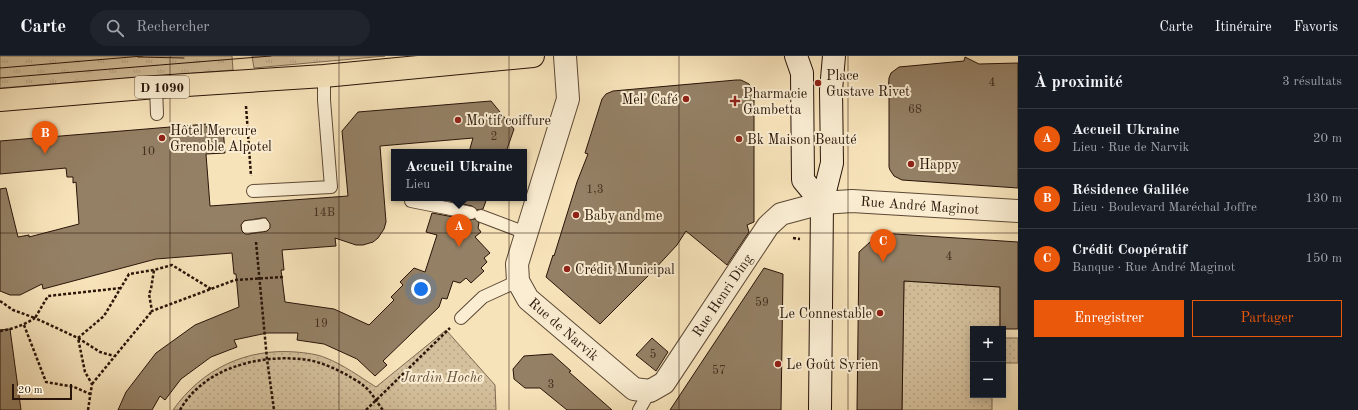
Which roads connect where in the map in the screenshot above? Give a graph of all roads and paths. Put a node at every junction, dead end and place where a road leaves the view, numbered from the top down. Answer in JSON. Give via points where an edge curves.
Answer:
{"nodes":[{"id":1,"x":533,"y":56,"type":"edge"},
{"id":2,"x":565,"y":56,"type":"edge"},
{"id":3,"x":796,"y":56,"type":"edge"},
{"id":4,"x":834,"y":56,"type":"edge"},
{"id":5,"x":324,"y":76,"type":"junction"},
{"id":6,"x":156,"y":87,"type":"junction"},
{"id":7,"x":0,"y":100,"type":"edge"},
{"id":8,"x":246,"y":106,"type":"dead end"},
{"id":9,"x":157,"y":114,"type":"dead end"},
{"id":10,"x":253,"y":191,"type":"joint"},
{"id":11,"x":411,"y":201,"type":"dead end"},
{"id":12,"x":822,"y":203,"type":"junction"},
{"id":13,"x":1018,"y":211,"type":"edge"},
{"id":14,"x":263,"y":225,"type":"dead end"},
{"id":15,"x":252,"y":232,"type":"joint"},
{"id":16,"x":526,"y":234,"type":"junction"},
{"id":17,"x":154,"y":270,"type":"junction"},
{"id":18,"x":283,"y":277,"type":"dead end"},
{"id":19,"x":259,"y":278,"type":"junction"},
{"id":20,"x":518,"y":281,"type":"junction"},
{"id":21,"x":121,"y":288,"type":"junction"},
{"id":22,"x":211,"y":289,"type":"junction"},
{"id":23,"x":0,"y":301,"type":"edge"},
{"id":24,"x":152,"y":311,"type":"junction"},
{"id":25,"x":35,"y":318,"type":"junction"},
{"id":26,"x":461,"y":318,"type":"joint"},
{"id":27,"x":24,"y":325,"type":"junction"},
{"id":28,"x":0,"y":331,"type":"edge"},
{"id":29,"x":78,"y":338,"type":"junction"},
{"id":30,"x":114,"y":356,"type":"junction"},
{"id":31,"x":267,"y":359,"type":"junction"},
{"id":32,"x":92,"y":384,"type":"junction"},
{"id":33,"x":650,"y":391,"type":"junction"},
{"id":34,"x":90,"y":394,"type":"junction"},
{"id":35,"x":376,"y":401,"type":"junction"},
{"id":36,"x":88,"y":410,"type":"edge"},
{"id":37,"x":180,"y":410,"type":"edge"},
{"id":38,"x":274,"y":410,"type":"edge"},
{"id":39,"x":366,"y":410,"type":"edge"},
{"id":40,"x":383,"y":410,"type":"edge"},
{"id":41,"x":639,"y":410,"type":"edge"},
{"id":42,"x":820,"y":410,"type":"edge"}],
"edges":[{"from":1,"to":5,"type":"main road","number":"D 1090"},
{"from":2,"to":16,"type":"street","name":"Rue de Narvik","via":[[568,100]]},
{"from":3,"to":12,"type":"street","via":[[802,73],[803,180]]},
{"from":4,"to":12,"type":"street","via":[[831,90],[832,164]]},
{"from":5,"to":6,"type":"main road","number":"D 1090"},
{"from":5,"to":10,"type":"lane","via":[[331,192]]},
{"from":6,"to":7,"type":"main road","number":"D 1090"},
{"from":6,"to":9,"type":"lane"},
{"from":8,"to":10,"type":"path"},
{"from":11,"to":16,"type":"lane","via":[[476,214]]},
{"from":12,"to":13,"type":"street","name":"Rue André Maginot","via":[[852,200]]},
{"from":12,"to":33,"type":"street","name":"Rue Henri Ding","via":[[781,214],[768,226],[664,383]]},
{"from":12,"to":42,"type":"street"},
{"from":14,"to":15,"type":"lane","bridge":true},
{"from":15,"to":19,"type":"path"},
{"from":16,"to":20,"type":"street","name":"Rue de Narvik","via":[[517,264]]},
{"from":17,"to":21,"type":"path","via":[[129,274]]},
{"from":17,"to":22,"type":"path","via":[[172,265]]},
{"from":17,"to":24,"type":"path","via":[[149,294]]},
{"from":18,"to":19,"type":"path"},
{"from":19,"to":22,"type":"path","via":[[235,280]]},
{"from":19,"to":31,"type":"path"},
{"from":20,"to":26,"type":"lane","via":[[483,297]]},
{"from":20,"to":33,"type":"street","name":"Rue de Narvik","via":[[528,299],[634,389]]},
{"from":21,"to":25,"type":"path","via":[[48,296]]},
{"from":21,"to":29,"type":"path","via":[[104,316]]},
{"from":22,"to":24,"type":"path"},
{"from":23,"to":25,"type":"path","via":[[13,310]]},
{"from":24,"to":30,"type":"path"},
{"from":25,"to":27,"type":"path"},
{"from":25,"to":29,"type":"path"},
{"from":26,"to":35,"type":"path"},
{"from":27,"to":28,"type":"path"},
{"from":27,"to":34,"type":"path","via":[[46,382],[74,387]]},
{"from":29,"to":30,"type":"path","via":[[100,352]]},
{"from":29,"to":32,"type":"path","via":[[85,372]]},
{"from":30,"to":32,"type":"path"},
{"from":31,"to":35,"type":"path","via":[[301,359],[333,368],[364,386]]},
{"from":31,"to":37,"type":"path","via":[[236,365],[206,381]]},
{"from":31,"to":38,"type":"path"},
{"from":32,"to":34,"type":"path"},
{"from":33,"to":41,"type":"lane","name":"Rue Henri Ding"},
{"from":34,"to":36,"type":"path"},
{"from":35,"to":39,"type":"path"},
{"from":35,"to":40,"type":"path"}]}
